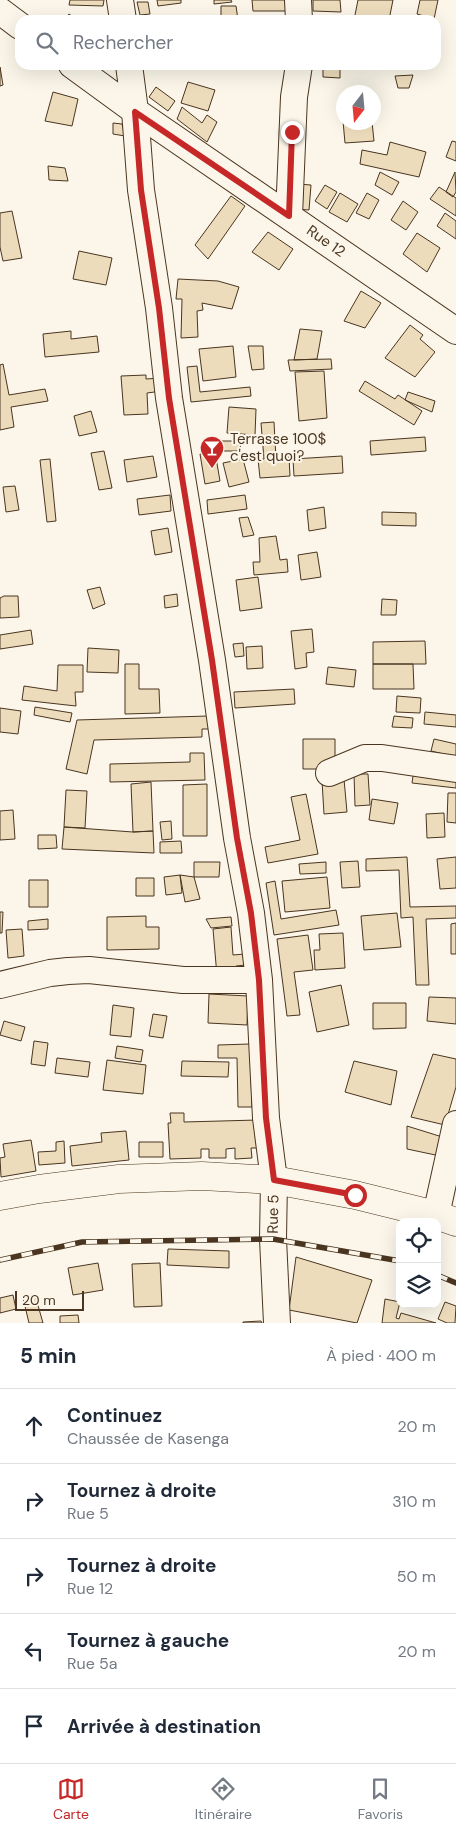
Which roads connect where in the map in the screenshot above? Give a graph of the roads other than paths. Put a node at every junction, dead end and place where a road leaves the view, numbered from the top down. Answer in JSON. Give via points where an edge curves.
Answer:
{"nodes":[{"id":1,"x":120,"y":0,"type":"edge"},
{"id":2,"x":298,"y":0,"type":"edge"},
{"id":3,"x":0,"y":11,"type":"edge"},
{"id":4,"x":122,"y":15,"type":"edge"},
{"id":5,"x":299,"y":15,"type":"edge"},
{"id":6,"x":15,"y":22,"type":"edge"},
{"id":7,"x":79,"y":70,"type":"edge"},
{"id":8,"x":130,"y":70,"type":"edge"},
{"id":9,"x":298,"y":70,"type":"edge"},
{"id":10,"x":135,"y":112,"type":"junction"},
{"id":11,"x":289,"y":216,"type":"junction"},
{"id":12,"x":456,"y":331,"type":"edge"},
{"id":13,"x":456,"y":769,"type":"edge"},
{"id":14,"x":329,"y":774,"type":"dead end"},
{"id":15,"x":259,"y":980,"type":"junction"},
{"id":16,"x":0,"y":985,"type":"edge"},
{"id":17,"x":456,"y":1124,"type":"edge"},
{"id":18,"x":274,"y":1180,"type":"junction"},
{"id":19,"x":0,"y":1196,"type":"edge"},
{"id":20,"x":446,"y":1218,"type":"edge"},
{"id":21,"x":277,"y":1323,"type":"edge"}],
"edges":[{"from":1,"to":4,"type":"street"},
{"from":2,"to":5,"type":"street"},
{"from":3,"to":6,"type":"street"},
{"from":7,"to":10,"type":"street","name":"Rue 12"},
{"from":8,"to":10,"type":"street","name":"Rue 5"},
{"from":9,"to":11,"type":"street","via":[[294,96]]},
{"from":10,"to":11,"type":"street","name":"Rue 12"},
{"from":10,"to":15,"type":"street","name":"Rue 5","via":[[141,190],[169,398]]},
{"from":11,"to":12,"type":"street","name":"Rue 12"},
{"from":13,"to":14,"type":"street","via":[[365,758]]},
{"from":15,"to":16,"type":"street","via":[[183,980],[89,970],[50,973]]},
{"from":15,"to":18,"type":"street","name":"Rue 5","via":[[266,1118]]},
{"from":17,"to":20,"type":"street"},
{"from":18,"to":19,"type":"main road","via":[[202,1176],[119,1179]]},
{"from":18,"to":20,"type":"main road","via":[[355,1195]]},
{"from":18,"to":21,"type":"street","name":"Rue 5"}]}
